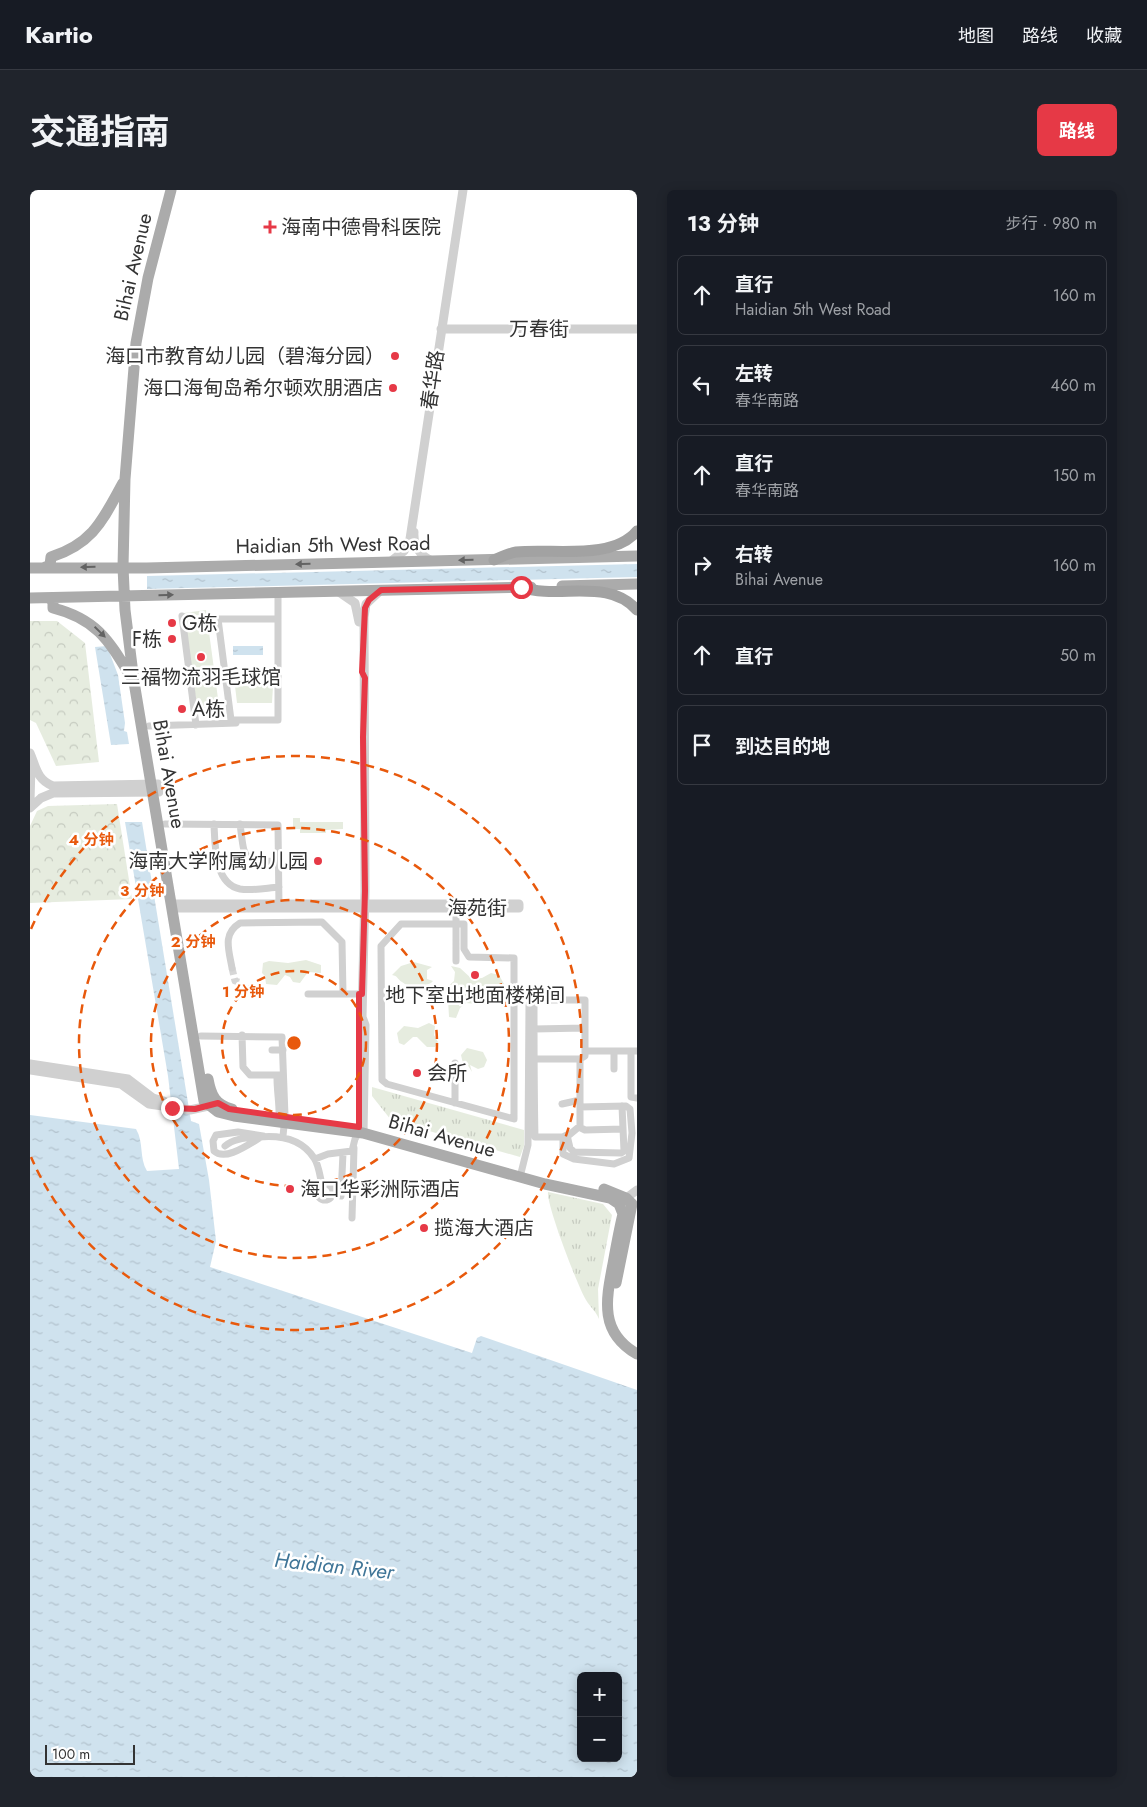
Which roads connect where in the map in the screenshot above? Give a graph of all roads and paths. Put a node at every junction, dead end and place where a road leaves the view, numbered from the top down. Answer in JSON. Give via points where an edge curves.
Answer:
{"nodes":[{"id":1,"x":171,"y":190,"type":"edge"},
{"id":2,"x":178,"y":190,"type":"edge"},
{"id":3,"x":464,"y":190,"type":"edge"},
{"id":4,"x":443,"y":328,"type":"junction"},
{"id":5,"x":637,"y":328,"type":"edge"},
{"id":6,"x":125,"y":479,"type":"junction"},
{"id":7,"x":637,"y":531,"type":"edge"},
{"id":8,"x":637,"y":556,"type":"edge"},
{"id":9,"x":494,"y":560,"type":"junction"},
{"id":10,"x":432,"y":561,"type":"junction"},
{"id":11,"x":390,"y":562,"type":"junction"},
{"id":12,"x":127,"y":566,"type":"junction"},
{"id":13,"x":30,"y":568,"type":"edge"},
{"id":14,"x":43,"y":568,"type":"junction"},
{"id":15,"x":637,"y":584,"type":"edge"},
{"id":16,"x":521,"y":587,"type":"junction"},
{"id":17,"x":381,"y":590,"type":"junction"},
{"id":18,"x":339,"y":591,"type":"junction"},
{"id":19,"x":278,"y":592,"type":"junction"},
{"id":20,"x":128,"y":596,"type":"junction"},
{"id":21,"x":30,"y":598,"type":"edge"},
{"id":22,"x":49,"y":598,"type":"junction"},
{"id":23,"x":637,"y":610,"type":"edge"},
{"id":24,"x":182,"y":616,"type":"dead end"},
{"id":25,"x":278,"y":619,"type":"junction"},
{"id":26,"x":134,"y":682,"type":"junction"},
{"id":27,"x":275,"y":688,"type":"dead end"},
{"id":28,"x":276,"y":721,"type":"junction"},
{"id":29,"x":196,"y":725,"type":"junction"},
{"id":30,"x":149,"y":726,"type":"junction"},
{"id":31,"x":30,"y":753,"type":"edge"},
{"id":32,"x":30,"y":762,"type":"edge"},
{"id":33,"x":155,"y":788,"type":"junction"},
{"id":34,"x":30,"y":802,"type":"edge"},
{"id":35,"x":30,"y":808,"type":"edge"},
{"id":36,"x":165,"y":824,"type":"junction"},
{"id":37,"x":214,"y":824,"type":"junction"},
{"id":38,"x":240,"y":824,"type":"junction"},
{"id":39,"x":279,"y":862,"type":"junction"},
{"id":40,"x":279,"y":888,"type":"junction"},
{"id":41,"x":175,"y":906,"type":"junction"},
{"id":42,"x":274,"y":906,"type":"junction"},
{"id":43,"x":362,"y":906,"type":"junction"},
{"id":44,"x":456,"y":906,"type":"junction"},
{"id":45,"x":269,"y":922,"type":"junction"},
{"id":46,"x":456,"y":924,"type":"junction"},
{"id":47,"x":231,"y":932,"type":"junction"},
{"id":48,"x":234,"y":955,"type":"dead end"},
{"id":49,"x":456,"y":962,"type":"dead end"},
{"id":50,"x":232,"y":968,"type":"tunnel mouth"},
{"id":51,"x":308,"y":994,"type":"dead end"},
{"id":52,"x":343,"y":994,"type":"junction"},
{"id":53,"x":361,"y":994,"type":"junction"},
{"id":54,"x":529,"y":1004,"type":"dead end"},
{"id":55,"x":534,"y":1028,"type":"junction"},
{"id":56,"x":585,"y":1028,"type":"junction"},
{"id":57,"x":242,"y":1035,"type":"junction"},
{"id":58,"x":201,"y":1036,"type":"junction"},
{"id":59,"x":272,"y":1050,"type":"dead end"},
{"id":60,"x":283,"y":1050,"type":"junction"},
{"id":61,"x":586,"y":1051,"type":"junction"},
{"id":62,"x":614,"y":1051,"type":"junction"},
{"id":63,"x":634,"y":1051,"type":"edge"},
{"id":64,"x":534,"y":1059,"type":"junction"},
{"id":65,"x":580,"y":1059,"type":"junction"},
{"id":66,"x":455,"y":1063,"type":"dead end"},
{"id":67,"x":30,"y":1064,"type":"edge"},
{"id":68,"x":614,"y":1069,"type":"dead end"},
{"id":69,"x":30,"y":1070,"type":"edge"},
{"id":70,"x":282,"y":1075,"type":"junction"},
{"id":71,"x":637,"y":1098,"type":"edge"},
{"id":72,"x":455,"y":1102,"type":"junction"},
{"id":73,"x":580,"y":1103,"type":"junction"},
{"id":74,"x":166,"y":1104,"type":"junction"},
{"id":75,"x":206,"y":1104,"type":"junction"},
{"id":76,"x":562,"y":1104,"type":"dead end"},
{"id":77,"x":514,"y":1105,"type":"junction"},
{"id":78,"x":622,"y":1106,"type":"junction"},
{"id":79,"x":528,"y":1110,"type":"junction"},
{"id":80,"x":282,"y":1119,"type":"junction"},
{"id":81,"x":579,"y":1127,"type":"junction"},
{"id":82,"x":623,"y":1129,"type":"junction"},
{"id":83,"x":361,"y":1130,"type":"junction"},
{"id":84,"x":567,"y":1135,"type":"junction"},
{"id":85,"x":263,"y":1136,"type":"junction"},
{"id":86,"x":283,"y":1136,"type":"junction"},
{"id":87,"x":225,"y":1146,"type":"dead end"},
{"id":88,"x":354,"y":1148,"type":"junction"},
{"id":89,"x":342,"y":1153,"type":"junction"},
{"id":90,"x":315,"y":1158,"type":"junction"},
{"id":91,"x":521,"y":1175,"type":"junction"},
{"id":92,"x":322,"y":1184,"type":"dead end"},
{"id":93,"x":637,"y":1190,"type":"edge"},
{"id":94,"x":341,"y":1196,"type":"dead end"},
{"id":95,"x":629,"y":1202,"type":"edge"},
{"id":96,"x":352,"y":1218,"type":"dead end"},
{"id":97,"x":637,"y":1346,"type":"edge"},
{"id":98,"x":637,"y":1354,"type":"edge"}],
"edges":[{"from":1,"to":6,"type":"main road","name":"Bihai Avenue","via":[[137,331]]},
{"from":2,"to":12,"type":"main road","name":"Bihai Avenue","via":[[150,298],[141,350]]},
{"from":3,"to":4,"type":"street","name":"春华路"},
{"from":4,"to":5,"type":"street","name":"万春街"},
{"from":4,"to":10,"type":"street","name":"春华路","via":[[414,536],[421,554]]},
{"from":4,"to":11,"type":"street","name":"春华路","via":[[410,539],[404,551]]},
{"from":6,"to":12,"type":"main road","name":"Bihai Avenue"},
{"from":6,"to":14,"type":"main road","via":[[97,529],[81,543],[51,557],[50,565]]},
{"from":7,"to":9,"type":"highway","via":[[624,542],[606,548],[516,552]]},
{"from":8,"to":9,"type":"main road","name":"Haidian 5th West Road"},
{"from":9,"to":10,"type":"main road","name":"Haidian 5th West Road","one_way":true},
{"from":10,"to":11,"type":"main road","name":"Haidian 5th West Road"},
{"from":11,"to":12,"type":"main road","name":"Haidian 5th West Road","one_way":true},
{"from":12,"to":14,"type":"main road","name":"Haidian 5th West Road","one_way":true},
{"from":12,"to":20,"type":"main road","name":"Bihai Avenue"},
{"from":13,"to":14,"type":"main road","name":"Haidian 5th West Road"},
{"from":15,"to":16,"type":"main road"},
{"from":16,"to":17,"type":"main road"},
{"from":16,"to":23,"type":"highway","via":[[555,593],[606,592],[623,598]]},
{"from":17,"to":18,"type":"main road"},
{"from":17,"to":43,"type":"street","via":[[366,604],[364,617]]},
{"from":18,"to":19,"type":"main road"},
{"from":18,"to":43,"type":"street","via":[[355,602],[359,617]]},
{"from":20,"to":19,"type":"main road","one_way":true},
{"from":19,"to":25,"type":"street"},
{"from":20,"to":22,"type":"main road"},
{"from":20,"to":26,"type":"main road","name":"Bihai Avenue"},
{"from":20,"to":30,"type":"main road","name":"Bihai Avenue"},
{"from":21,"to":22,"type":"main road"},
{"from":22,"to":26,"type":"main road","one_way":true,"via":[[53,608],[78,616],[104,635]]},
{"from":24,"to":29,"type":"street"},
{"from":25,"to":28,"type":"street"},
{"from":25,"to":28,"type":"street","via":[[218,619],[231,720]]},
{"from":26,"to":33,"type":"main road","name":"Bihai Avenue"},
{"from":27,"to":28,"type":"street"},
{"from":28,"to":29,"type":"street"},
{"from":29,"to":30,"type":"street"},
{"from":30,"to":33,"type":"main road","name":"Bihai Avenue"},
{"from":31,"to":33,"type":"street","via":[[38,775],[52,786]]},
{"from":32,"to":34,"type":"street"},
{"from":33,"to":35,"type":"street","via":[[53,793]]},
{"from":33,"to":36,"type":"main road","name":"Bihai Avenue"},
{"from":33,"to":41,"type":"main road","name":"Bihai Avenue"},
{"from":36,"to":37,"type":"street"},
{"from":36,"to":41,"type":"main road","name":"Bihai Avenue"},
{"from":37,"to":38,"type":"street"},
{"from":37,"to":40,"type":"street","via":[[216,852],[225,879],[240,889]]},
{"from":38,"to":39,"type":"street","via":[[247,858]]},
{"from":38,"to":39,"type":"street","via":[[278,825]]},
{"from":39,"to":40,"type":"street"},
{"from":40,"to":42,"type":"street"},
{"from":41,"to":42,"type":"street","name":"海苑街"},
{"from":41,"to":58,"type":"main road","name":"Bihai Avenue"},
{"from":41,"to":75,"type":"main road","name":"Bihai Avenue"},
{"from":42,"to":43,"type":"street","name":"海苑街"},
{"from":42,"to":45,"type":"street"},
{"from":43,"to":44,"type":"street","name":"海苑街"},
{"from":43,"to":53,"type":"street"},
{"from":44,"to":44,"type":"street","name":"海苑街","via":[[519,904],[519,908]]},
{"from":44,"to":46,"type":"street"},
{"from":45,"to":47,"type":"street","via":[[243,922]]},
{"from":45,"to":52,"type":"street","via":[[322,922],[342,942]]},
{"from":46,"to":49,"type":"street"},
{"from":46,"to":72,"type":"street","via":[[401,924],[381,946],[380,980],[382,1080]]},
{"from":46,"to":77,"type":"street","via":[[464,924],[464,949],[469,957],[514,958]]},
{"from":47,"to":48,"type":"street"},
{"from":47,"to":50,"type":"street","via":[[227,940]]},
{"from":51,"to":52,"type":"street"},
{"from":52,"to":53,"type":"street"},
{"from":53,"to":83,"type":"street","via":[[365,1025]]},
{"from":54,"to":79,"type":"street"},
{"from":55,"to":56,"type":"street"},
{"from":55,"to":56,"type":"street","via":[[534,1000],[585,1000]]},
{"from":55,"to":64,"type":"street"},
{"from":56,"to":61,"type":"street"},
{"from":57,"to":58,"type":"street"},
{"from":57,"to":60,"type":"street","via":[[280,1036]]},
{"from":57,"to":70,"type":"street","via":[[243,1067],[250,1075]]},
{"from":58,"to":75,"type":"main road","name":"Bihai Avenue","via":[[212,1097]]},
{"from":59,"to":60,"type":"street"},
{"from":60,"to":70,"type":"street"},
{"from":61,"to":62,"type":"street"},
{"from":61,"to":65,"type":"street"},
{"from":62,"to":63,"type":"street"},
{"from":62,"to":68,"type":"street"},
{"from":63,"to":71,"type":"street","via":[[631,1098]]},
{"from":64,"to":65,"type":"street"},
{"from":64,"to":84,"type":"street","via":[[535,1138]]},
{"from":65,"to":73,"type":"street"},
{"from":66,"to":72,"type":"street"},
{"from":67,"to":74,"type":"street","via":[[128,1079]]},
{"from":69,"to":74,"type":"street","via":[[121,1084],[149,1104]]},
{"from":70,"to":80,"type":"street","via":[[277,1078]]},
{"from":72,"to":77,"type":"street","via":[[514,1119]]},
{"from":73,"to":76,"type":"street"},
{"from":73,"to":78,"type":"street"},
{"from":73,"to":81,"type":"street"},
{"from":74,"to":75,"type":"street"},
{"from":75,"to":80,"type":"main road","name":"Bihai Avenue"},
{"from":77,"to":79,"type":"street"},
{"from":78,"to":82,"type":"street"},
{"from":78,"to":84,"type":"street","via":[[630,1109],[632,1117],[632,1145],[628,1159],[614,1164],[566,1157],[561,1148]]},
{"from":79,"to":91,"type":"street","via":[[527,1154]]},
{"from":80,"to":83,"type":"main road","name":"Bihai Avenue"},
{"from":80,"to":86,"type":"street"},
{"from":81,"to":82,"type":"street","via":[[585,1130]]},
{"from":81,"to":84,"type":"street"},
{"from":82,"to":84,"type":"street","via":[[624,1151],[618,1154],[574,1152]]},
{"from":83,"to":88,"type":"street","via":[[354,1139]]},
{"from":83,"to":91,"type":"main road","name":"Bihai Avenue"},
{"from":85,"to":85,"type":"street","via":[[224,1156],[216,1154],[213,1148],[214,1138],[219,1134],[238,1132]]},
{"from":85,"to":86,"type":"street"},
{"from":85,"to":87,"type":"street","via":[[235,1140]]},
{"from":86,"to":90,"type":"street"},
{"from":88,"to":89,"type":"street"},
{"from":88,"to":96,"type":"street"},
{"from":89,"to":90,"type":"street"},
{"from":89,"to":94,"type":"street"},
{"from":90,"to":92,"type":"street"},
{"from":91,"to":95,"type":"main road","name":"Bihai Avenue","via":[[612,1190]]},
{"from":93,"to":95,"type":"street"},
{"from":95,"to":97,"type":"main road","via":[[613,1306],[621,1330]]},
{"from":95,"to":98,"type":"main road","via":[[622,1214],[607,1310],[616,1335]]}]}
